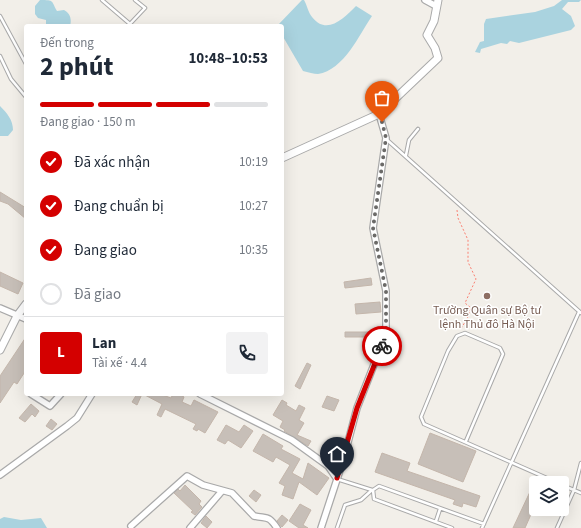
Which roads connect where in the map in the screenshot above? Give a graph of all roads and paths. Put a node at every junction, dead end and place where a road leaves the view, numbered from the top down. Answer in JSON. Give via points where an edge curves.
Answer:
{"nodes":[{"id":1,"x":102,"y":0,"type":"edge"},
{"id":2,"x":135,"y":0,"type":"edge"},
{"id":3,"x":425,"y":0,"type":"edge"},
{"id":4,"x":437,"y":3,"type":"edge"},
{"id":5,"x":0,"y":16,"type":"edge"},
{"id":6,"x":128,"y":24,"type":"edge"},
{"id":7,"x":130,"y":24,"type":"edge"},
{"id":8,"x":0,"y":56,"type":"edge"},
{"id":9,"x":24,"y":60,"type":"edge"},
{"id":10,"x":24,"y":95,"type":"edge"},
{"id":11,"x":379,"y":114,"type":"junction"},
{"id":12,"x":418,"y":129,"type":"dead end"},
{"id":13,"x":386,"y":138,"type":"junction"},
{"id":14,"x":406,"y":156,"type":"junction"},
{"id":15,"x":284,"y":157,"type":"edge"},
{"id":16,"x":457,"y":201,"type":"junction"},
{"id":17,"x":24,"y":307,"type":"edge"},
{"id":18,"x":0,"y":308,"type":"edge"},
{"id":19,"x":580,"y":312,"type":"edge"},
{"id":20,"x":17,"y":316,"type":"junction"},
{"id":21,"x":24,"y":318,"type":"edge"},
{"id":22,"x":457,"y":336,"type":"junction"},
{"id":23,"x":0,"y":350,"type":"edge"},
{"id":24,"x":34,"y":396,"type":"edge"},
{"id":25,"x":59,"y":396,"type":"edge"},
{"id":26,"x":91,"y":396,"type":"edge"},
{"id":27,"x":204,"y":396,"type":"edge"},
{"id":28,"x":466,"y":442,"type":"junction"},
{"id":29,"x":512,"y":462,"type":"junction"},
{"id":30,"x":581,"y":463,"type":"edge"},
{"id":31,"x":0,"y":475,"type":"edge"},
{"id":32,"x":543,"y":476,"type":"edge"},
{"id":33,"x":337,"y":478,"type":"junction"},
{"id":34,"x":569,"y":488,"type":"edge"},
{"id":35,"x":373,"y":490,"type":"junction"},
{"id":36,"x":574,"y":490,"type":"junction"},
{"id":37,"x":222,"y":491,"type":"junction"},
{"id":38,"x":581,"y":493,"type":"edge"},
{"id":39,"x":440,"y":509,"type":"junction"},
{"id":40,"x":436,"y":522,"type":"junction"},
{"id":41,"x":484,"y":524,"type":"junction"},
{"id":42,"x":131,"y":526,"type":"dead end"},
{"id":43,"x":190,"y":528,"type":"edge"},
{"id":44,"x":277,"y":528,"type":"edge"},
{"id":45,"x":322,"y":528,"type":"edge"},
{"id":46,"x":337,"y":528,"type":"edge"},
{"id":47,"x":452,"y":528,"type":"edge"},
{"id":48,"x":482,"y":528,"type":"edge"},
{"id":49,"x":557,"y":528,"type":"edge"}],
"edges":[{"from":1,"to":6,"type":"lane"},
{"from":2,"to":7,"type":"lane","via":[[145,8]]},
{"from":3,"to":4,"type":"street"},
{"from":4,"to":11,"type":"street","via":[[434,21],[427,35],[438,58]]},
{"from":5,"to":9,"type":"lane"},
{"from":8,"to":10,"type":"lane","via":[[11,79]]},
{"from":11,"to":13,"type":"street"},
{"from":11,"to":15,"type":"street"},
{"from":12,"to":14,"type":"lane","via":[[409,140]]},
{"from":13,"to":14,"type":"lane"},
{"from":13,"to":33,"type":"street","via":[[373,228],[386,291],[386,334],[357,408]]},
{"from":14,"to":16,"type":"lane"},
{"from":16,"to":19,"type":"lane"},
{"from":16,"to":22,"type":"path","via":[[458,218],[468,240],[468,262],[476,279],[465,303],[471,308]]},
{"from":17,"to":20,"type":"street"},
{"from":18,"to":20,"type":"street"},
{"from":19,"to":29,"type":"lane"},
{"from":20,"to":21,"type":"street"},
{"from":20,"to":23,"type":"street"},
{"from":22,"to":28,"type":"lane","via":[[448,351],[421,417],[424,424]]},
{"from":22,"to":28,"type":"lane","via":[[465,333],[500,348],[503,354]]},
{"from":24,"to":25,"type":"street","via":[[50,406]]},
{"from":26,"to":31,"type":"street","via":[[77,418]]},
{"from":27,"to":33,"type":"street","via":[[292,440],[328,466]]},
{"from":28,"to":29,"type":"lane"},
{"from":29,"to":32,"type":"lane"},
{"from":29,"to":41,"type":"lane"},
{"from":30,"to":36,"type":"lane"},
{"from":33,"to":35,"type":"lane"},
{"from":33,"to":45,"type":"street"},
{"from":34,"to":36,"type":"lane"},
{"from":35,"to":39,"type":"lane","via":[[379,486]]},
{"from":35,"to":40,"type":"lane","via":[[374,499]]},
{"from":35,"to":46,"type":"lane","via":[[362,500],[345,505]]},
{"from":36,"to":38,"type":"lane"},
{"from":36,"to":49,"type":"lane"},
{"from":37,"to":42,"type":"street","via":[[184,477]]},
{"from":37,"to":43,"type":"street"},
{"from":37,"to":44,"type":"street","via":[[236,496],[254,516],[271,518]]},
{"from":39,"to":40,"type":"lane"},
{"from":39,"to":41,"type":"lane"},
{"from":40,"to":47,"type":"lane"},
{"from":41,"to":48,"type":"lane"}]}
